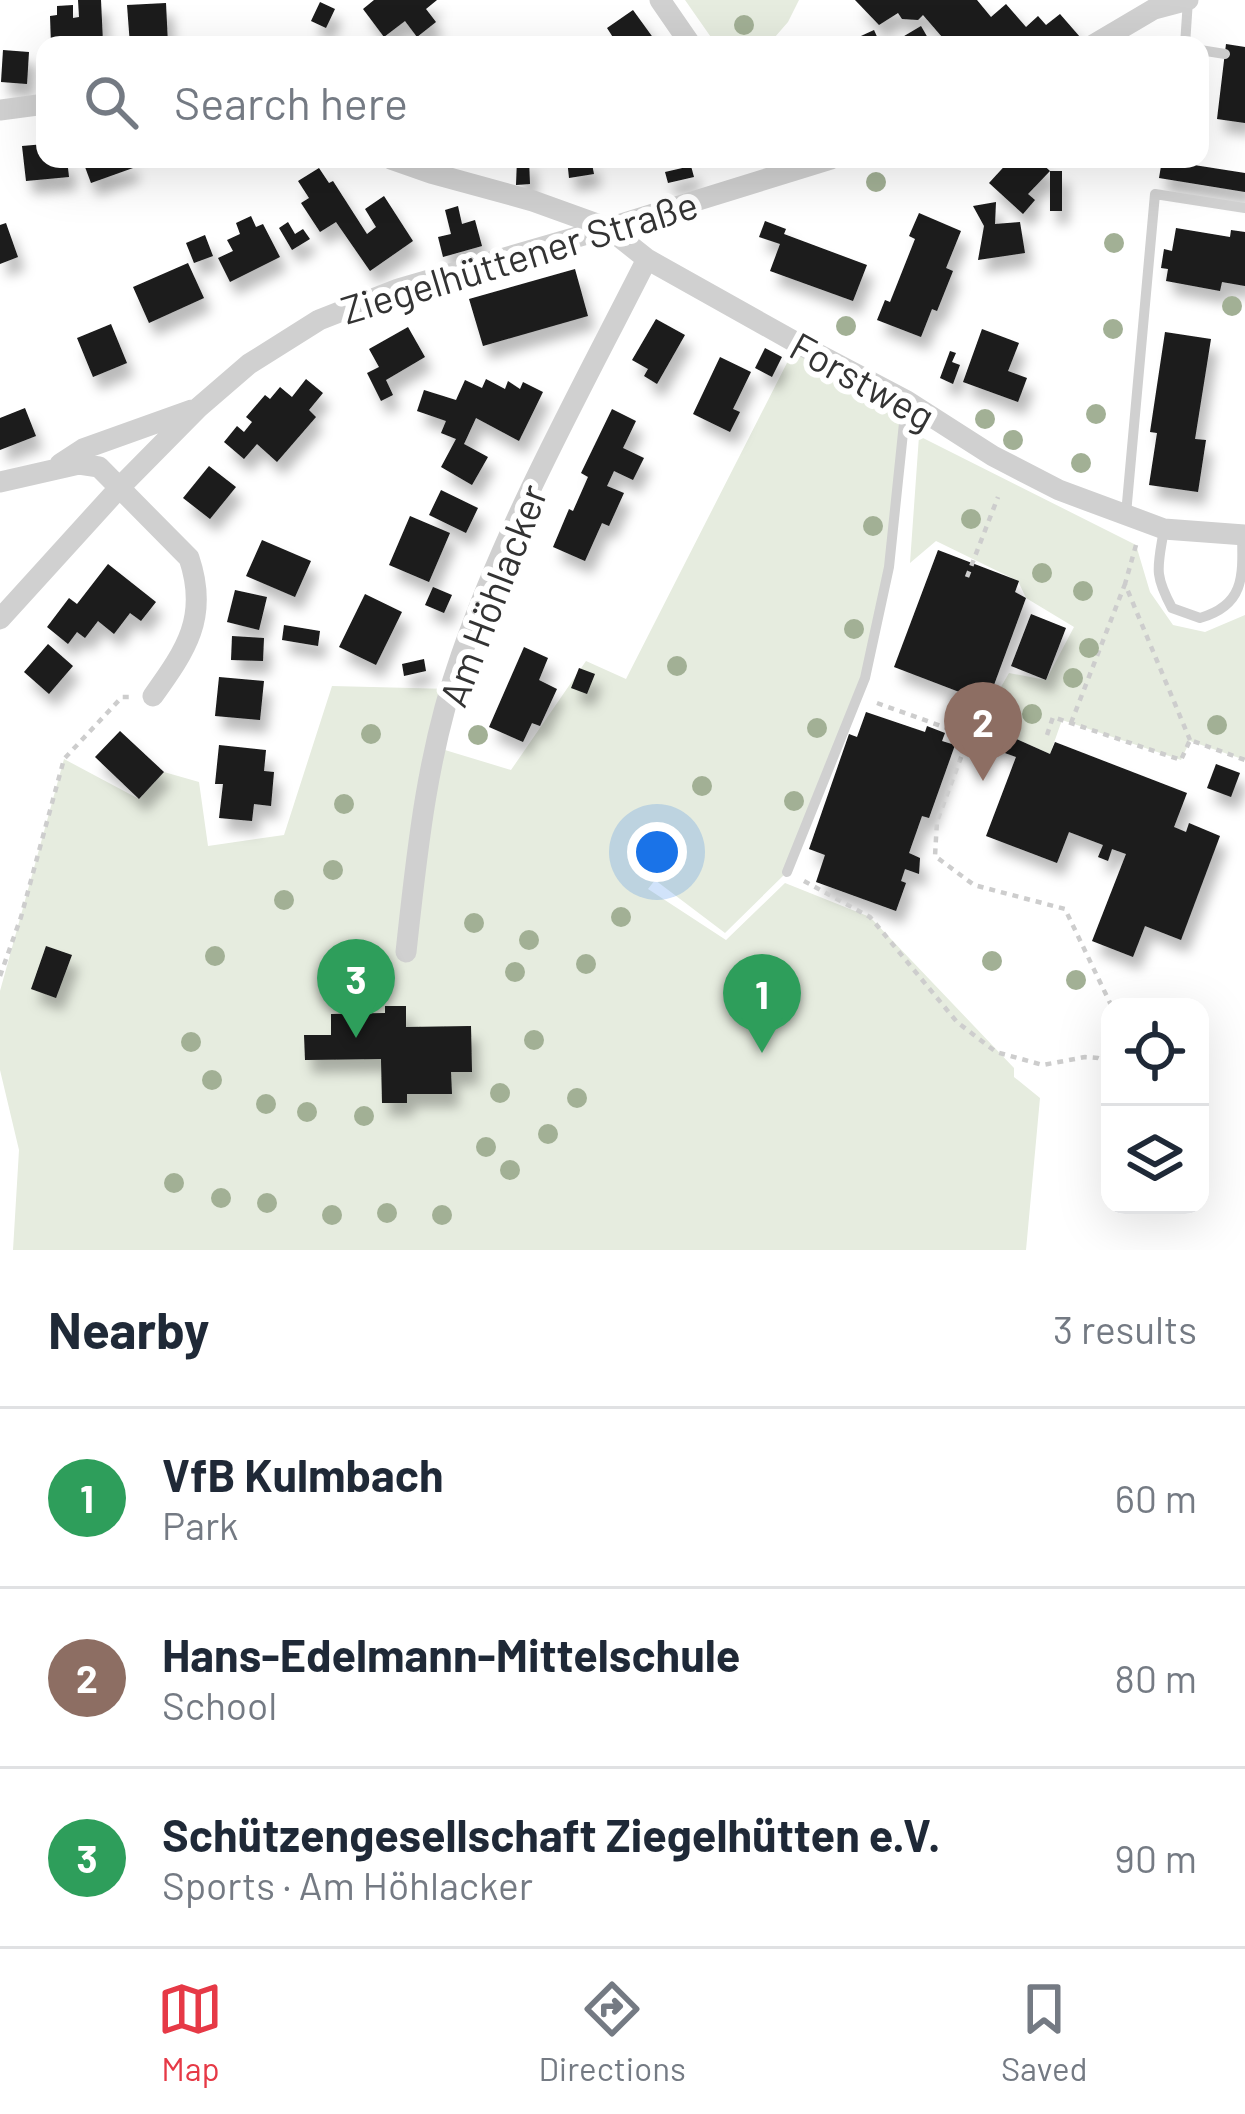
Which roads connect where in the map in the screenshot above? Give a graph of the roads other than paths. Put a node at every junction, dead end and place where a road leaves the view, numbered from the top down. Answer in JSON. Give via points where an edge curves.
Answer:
{"nodes":[{"id":1,"x":660,"y":0,"type":"edge"},
{"id":2,"x":1188,"y":0,"type":"edge"},
{"id":3,"x":685,"y":36,"type":"edge"},
{"id":4,"x":1108,"y":36,"type":"edge"},
{"id":5,"x":1186,"y":36,"type":"edge"},
{"id":6,"x":1209,"y":51,"type":"edge"},
{"id":7,"x":1225,"y":53,"type":"dead end"},
{"id":8,"x":36,"y":105,"type":"edge"},
{"id":9,"x":0,"y":110,"type":"edge"},
{"id":10,"x":416,"y":168,"type":"edge"},
{"id":11,"x":771,"y":168,"type":"edge"},
{"id":12,"x":1245,"y":208,"type":"edge"},
{"id":13,"x":608,"y":228,"type":"junction"},
{"id":14,"x":646,"y":260,"type":"junction"},
{"id":15,"x":907,"y":400,"type":"junction"},
{"id":16,"x":198,"y":408,"type":"junction"},
{"id":17,"x":52,"y":469,"type":"junction"},
{"id":18,"x":0,"y":482,"type":"edge"},
{"id":19,"x":120,"y":487,"type":"junction"},
{"id":20,"x":1144,"y":521,"type":"junction"},
{"id":21,"x":1243,"y":534,"type":"edge"},
{"id":22,"x":0,"y":620,"type":"edge"},
{"id":23,"x":153,"y":696,"type":"road end"},
{"id":24,"x":787,"y":872,"type":"road end"},
{"id":25,"x":406,"y":952,"type":"dead end"}],
"edges":[{"from":1,"to":3,"type":"street"},
{"from":2,"to":4,"type":"street"},
{"from":2,"to":5,"type":"lane"},
{"from":6,"to":7,"type":"lane"},
{"from":8,"to":9,"type":"street"},
{"from":10,"to":13,"type":"street"},
{"from":11,"to":13,"type":"street","name":"Ziegelhüttener Straße"},
{"from":12,"to":20,"type":"lane","via":[[1155,194]]},
{"from":13,"to":14,"type":"street","name":"Forstweg"},
{"from":13,"to":16,"type":"street","name":"Ziegelhüttener Straße","via":[[319,320]]},
{"from":14,"to":15,"type":"street","name":"Forstweg"},
{"from":14,"to":25,"type":"street","name":"Am Höhlacker","via":[[506,537],[460,658],[421,813]]},
{"from":15,"to":20,"type":"street","name":"Forstweg","via":[[1058,490]]},
{"from":15,"to":24,"type":"lane","via":[[889,567],[865,678]]},
{"from":16,"to":17,"type":"street","via":[[83,449]]},
{"from":16,"to":19,"type":"street","name":"Ziegelhüttener Straße"},
{"from":17,"to":18,"type":"street"},
{"from":17,"to":19,"type":"street","via":[[99,467]]},
{"from":19,"to":22,"type":"street","name":"Ziegelhüttener Straße"},
{"from":19,"to":23,"type":"street","via":[[189,558],[195,576],[186,650]]},
{"from":20,"to":21,"type":"street","name":"Forstweg"},
{"from":20,"to":21,"type":"lane","via":[[1172,608],[1200,618],[1235,595]]}]}
